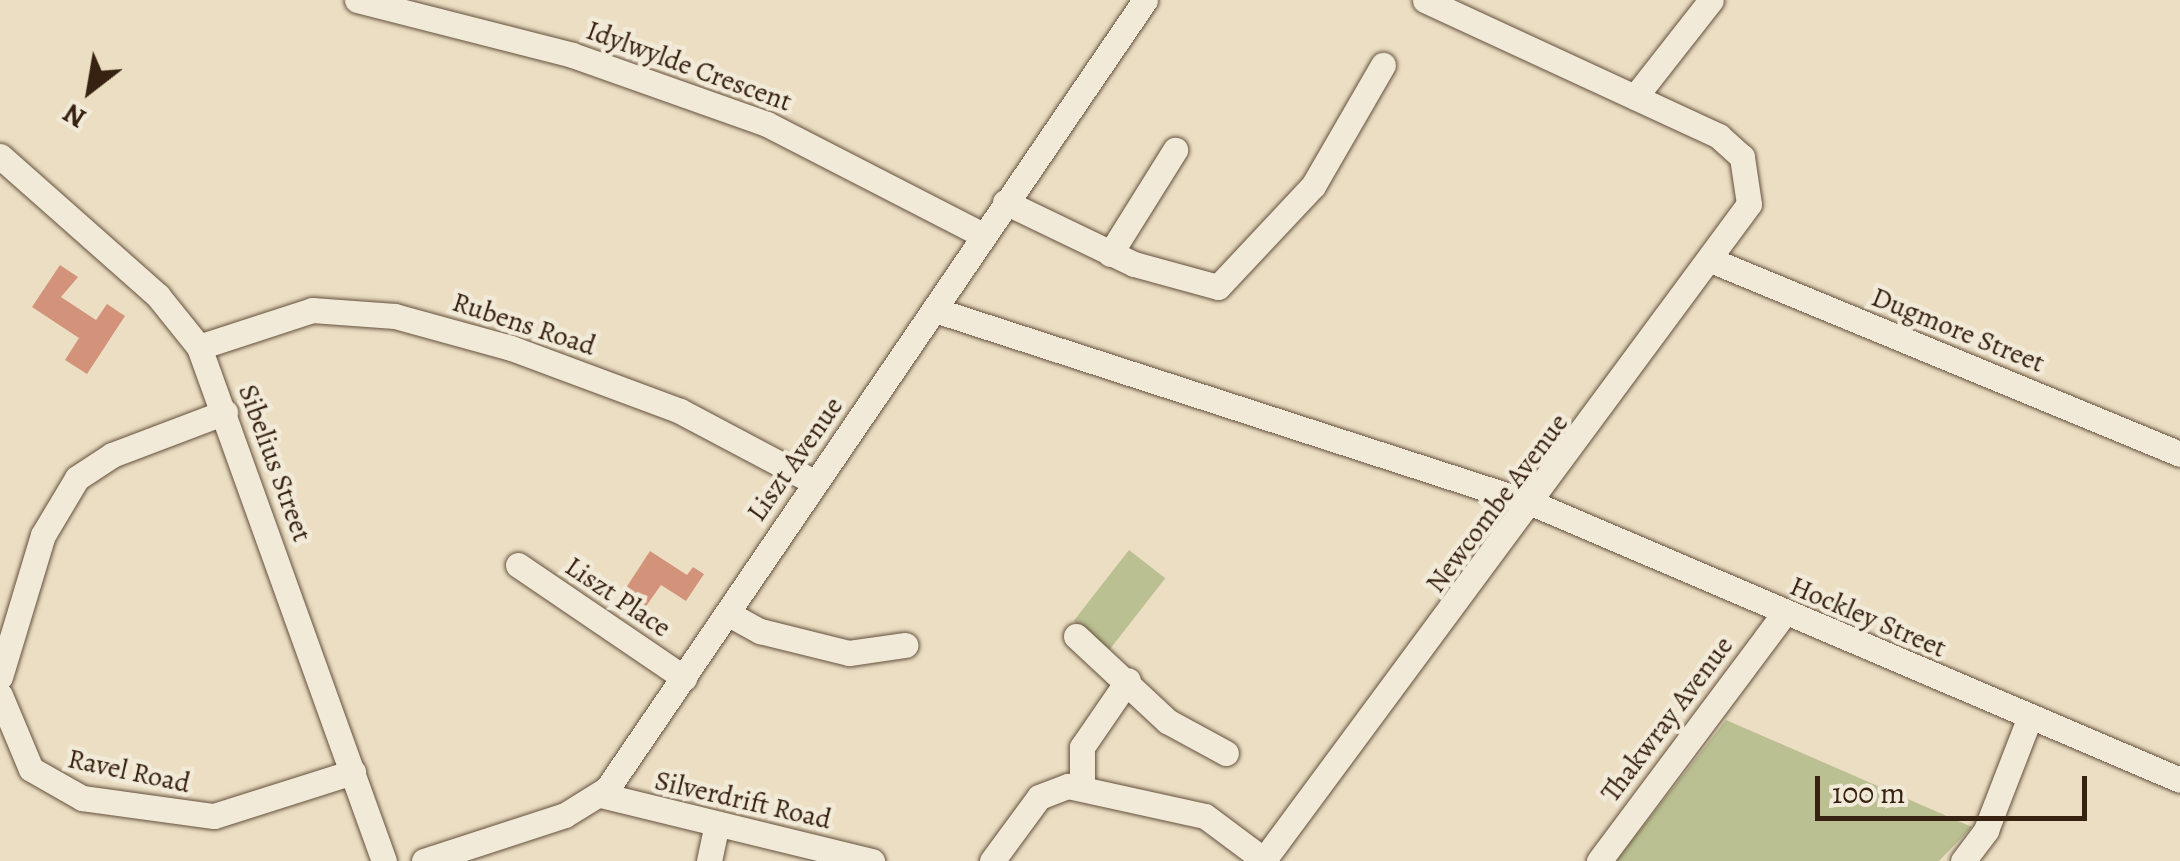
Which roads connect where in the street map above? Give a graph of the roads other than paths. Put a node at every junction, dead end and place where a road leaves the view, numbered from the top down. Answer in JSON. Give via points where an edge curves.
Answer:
{"nodes":[{"id":1,"x":357,"y":0,"type":"edge"},
{"id":2,"x":1144,"y":0,"type":"edge"},
{"id":3,"x":1426,"y":0,"type":"edge"},
{"id":4,"x":1710,"y":0,"type":"edge"},
{"id":5,"x":457,"y":11,"type":"edge"},
{"id":6,"x":1383,"y":64,"type":"dead end"},
{"id":7,"x":1635,"y":97,"type":"junction"},
{"id":8,"x":1175,"y":150,"type":"dead end"},
{"id":9,"x":1,"y":158,"type":"edge"},
{"id":10,"x":1005,"y":202,"type":"junction"},
{"id":11,"x":983,"y":236,"type":"junction"},
{"id":12,"x":1110,"y":254,"type":"junction"},
{"id":13,"x":1713,"y":261,"type":"junction"},
{"id":14,"x":935,"y":310,"type":"junction"},
{"id":15,"x":198,"y":347,"type":"junction"},
{"id":16,"x":225,"y":412,"type":"junction"},
{"id":17,"x":2180,"y":454,"type":"edge"},
{"id":18,"x":814,"y":482,"type":"junction"},
{"id":19,"x":1534,"y":504,"type":"junction"},
{"id":20,"x":518,"y":566,"type":"dead end"},
{"id":21,"x":726,"y":613,"type":"junction"},
{"id":22,"x":1784,"y":614,"type":"junction"},
{"id":23,"x":1076,"y":636,"type":"dead end"},
{"id":24,"x":905,"y":644,"type":"dead end"},
{"id":25,"x":0,"y":677,"type":"edge"},
{"id":26,"x":684,"y":678,"type":"junction"},
{"id":27,"x":1128,"y":680,"type":"junction"},
{"id":28,"x":0,"y":695,"type":"edge"},
{"id":29,"x":2029,"y":718,"type":"junction"},
{"id":30,"x":1226,"y":753,"type":"dead end"},
{"id":31,"x":353,"y":772,"type":"junction"},
{"id":32,"x":2180,"y":780,"type":"edge"},
{"id":33,"x":1082,"y":787,"type":"junction"},
{"id":34,"x":601,"y":796,"type":"junction"},
{"id":35,"x":717,"y":824,"type":"junction"},
{"id":36,"x":1264,"y":860,"type":"edge"},
{"id":37,"x":384,"y":861,"type":"edge"},
{"id":38,"x":424,"y":861,"type":"edge"},
{"id":39,"x":709,"y":861,"type":"edge"},
{"id":40,"x":872,"y":861,"type":"edge"},
{"id":41,"x":992,"y":861,"type":"edge"},
{"id":42,"x":1599,"y":861,"type":"edge"},
{"id":43,"x":1963,"y":861,"type":"edge"}],
"edges":[{"from":1,"to":5,"type":"street","name":"Idylwylde Crescent"},
{"from":2,"to":10,"type":"street","name":"Liszt Avenue"},
{"from":3,"to":7,"type":"street"},
{"from":4,"to":7,"type":"street"},
{"from":5,"to":11,"type":"street","name":"Idylwylde Crescent","via":[[767,124]]},
{"from":6,"to":12,"type":"street","via":[[1313,186],[1228,281],[1202,287]]},
{"from":7,"to":13,"type":"street","name":"Newcombe Avenue","via":[[1718,136],[1747,168],[1748,204]]},
{"from":8,"to":12,"type":"street"},
{"from":9,"to":15,"type":"street","name":"Sibelius Street","via":[[158,296]]},
{"from":10,"to":11,"type":"street","name":"Liszt Avenue"},
{"from":10,"to":12,"type":"street"},
{"from":11,"to":14,"type":"street","name":"Liszt Avenue"},
{"from":13,"to":17,"type":"street","name":"Dugmore Street"},
{"from":13,"to":19,"type":"street","name":"Newcombe Avenue"},
{"from":14,"to":18,"type":"street","name":"Liszt Avenue"},
{"from":14,"to":19,"type":"street","name":"Hockley Street"},
{"from":15,"to":16,"type":"street","name":"Sibelius Street"},
{"from":15,"to":18,"type":"street","name":"Rubens Road","via":[[324,309],[414,321],[680,412]]},
{"from":16,"to":25,"type":"street","via":[[112,455],[68,488],[43,535]]},
{"from":16,"to":31,"type":"street","name":"Sibelius Street"},
{"from":18,"to":21,"type":"street","name":"Liszt Avenue"},
{"from":19,"to":22,"type":"street","name":"Hockley Street"},
{"from":19,"to":36,"type":"street","name":"Newcombe Avenue"},
{"from":20,"to":26,"type":"street","name":"Liszt Place"},
{"from":21,"to":24,"type":"street","via":[[760,631],[849,653]]},
{"from":21,"to":26,"type":"street","name":"Liszt Avenue"},
{"from":22,"to":29,"type":"street","name":"Hockley Street"},
{"from":22,"to":42,"type":"street","name":"Thakwray Avenue"},
{"from":23,"to":27,"type":"street"},
{"from":26,"to":34,"type":"street","name":"Liszt Avenue"},
{"from":27,"to":30,"type":"street","via":[[1167,721]]},
{"from":27,"to":33,"type":"street","via":[[1082,747]]},
{"from":28,"to":31,"type":"street","name":"Ravel Road","via":[[31,769],[82,798],[214,816]]},
{"from":29,"to":32,"type":"street","name":"Hockley Street"},
{"from":29,"to":43,"type":"street","via":[[1986,830]]},
{"from":31,"to":37,"type":"street","name":"Sibelius Street"},
{"from":33,"to":36,"type":"street","via":[[1205,816]]},
{"from":33,"to":41,"type":"street","via":[[1049,789]]},
{"from":34,"to":35,"type":"street","name":"Silverdrift Road"},
{"from":34,"to":38,"type":"street"},
{"from":35,"to":39,"type":"street"},
{"from":35,"to":40,"type":"street","name":"Silverdrift Road"}]}
